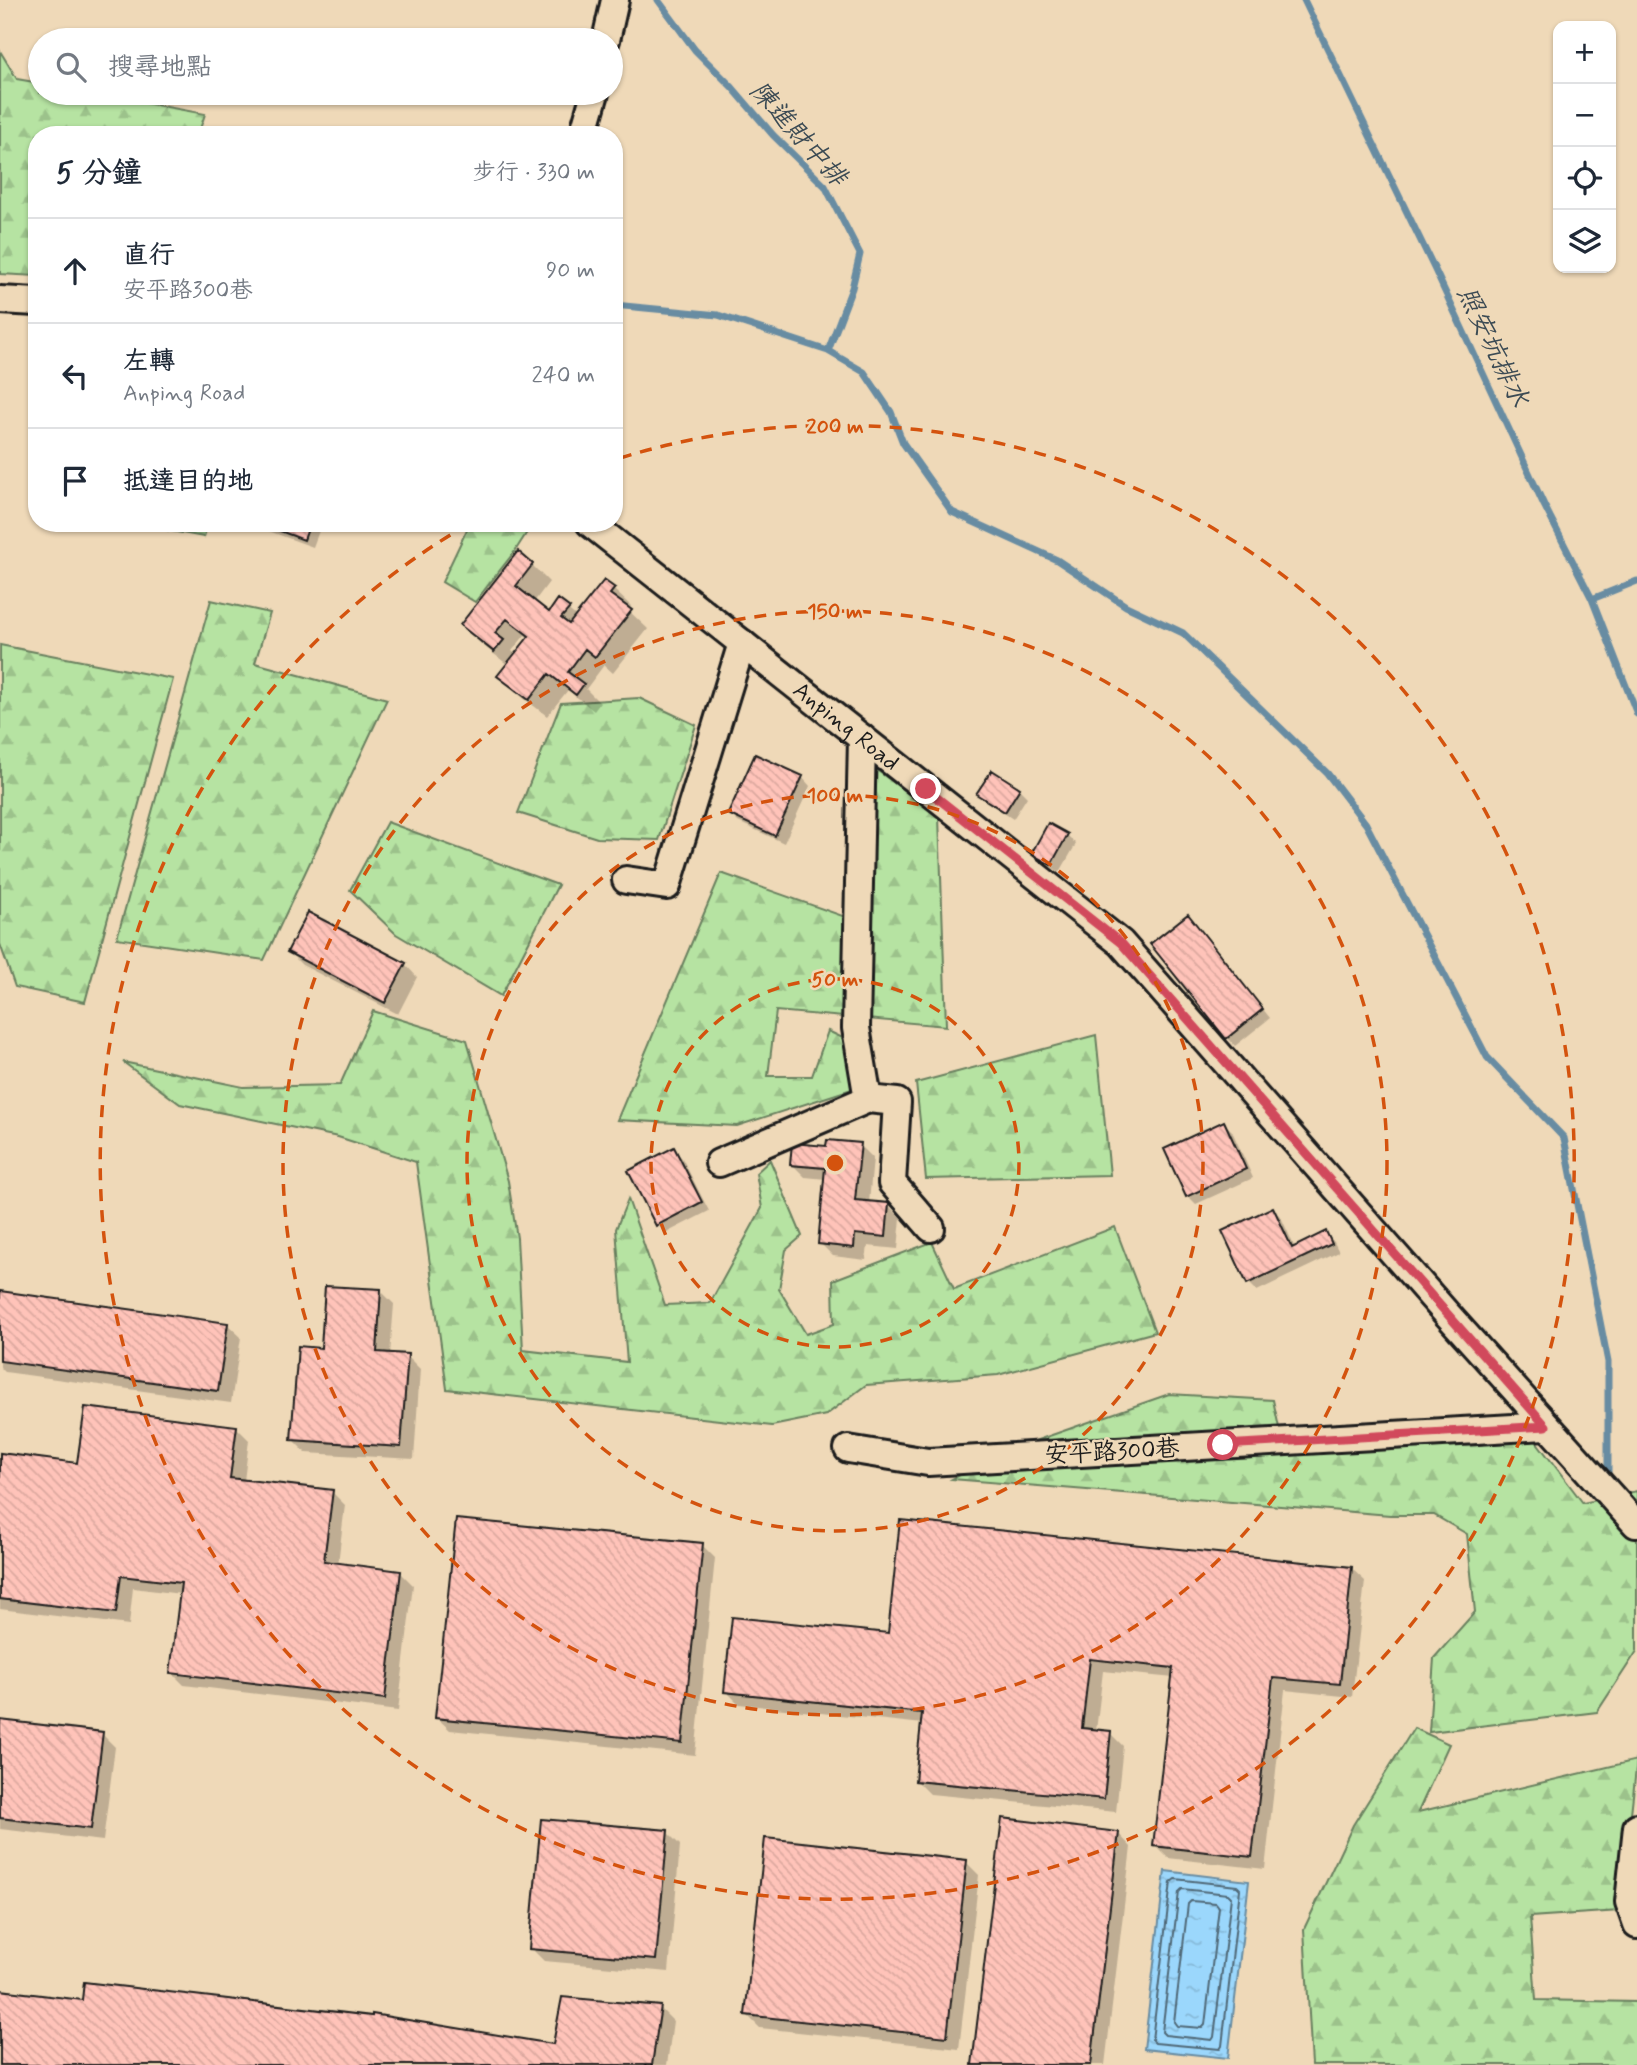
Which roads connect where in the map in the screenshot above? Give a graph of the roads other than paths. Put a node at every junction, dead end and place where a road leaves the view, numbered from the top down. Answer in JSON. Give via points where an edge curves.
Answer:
{"nodes":[{"id":1,"x":615,"y":0,"type":"edge"},
{"id":2,"x":609,"y":28,"type":"edge"},
{"id":3,"x":592,"y":105,"type":"edge"},
{"id":4,"x":586,"y":126,"type":"edge"},
{"id":5,"x":0,"y":300,"type":"edge"},
{"id":6,"x":28,"y":302,"type":"edge"},
{"id":7,"x":601,"y":532,"type":"edge"},
{"id":8,"x":742,"y":643,"type":"junction"},
{"id":9,"x":862,"y":738,"type":"junction"},
{"id":10,"x":626,"y":880,"type":"dead end"},
{"id":11,"x":868,"y":1099,"type":"junction"},
{"id":12,"x":719,"y":1163,"type":"dead end"},
{"id":13,"x":931,"y":1228,"type":"dead end"},
{"id":14,"x":1546,"y":1426,"type":"junction"},
{"id":15,"x":848,"y":1449,"type":"dead end"},
{"id":16,"x":1636,"y":1524,"type":"edge"},
{"id":17,"x":1637,"y":1827,"type":"edge"},
{"id":18,"x":1637,"y":1925,"type":"edge"}],
"edges":[{"from":1,"to":2,"type":"street"},
{"from":3,"to":4,"type":"street"},
{"from":5,"to":6,"type":"street"},
{"from":7,"to":8,"type":"street","name":"Anping Road"},
{"from":8,"to":9,"type":"street","name":"Anping Road"},
{"from":8,"to":10,"type":"street","via":[[667,886]]},
{"from":9,"to":11,"type":"street","via":[[856,1028]]},
{"from":9,"to":14,"type":"street","name":"Anping Road","via":[[1121,943]]},
{"from":11,"to":12,"type":"street"},
{"from":11,"to":13,"type":"street","via":[[897,1102],[892,1183]]},
{"from":14,"to":15,"type":"street","name":"安平路300巷","via":[[928,1462]]},
{"from":14,"to":16,"type":"street","name":"Anping Road"},
{"from":17,"to":18,"type":"street","via":[[1629,1902]]}]}
